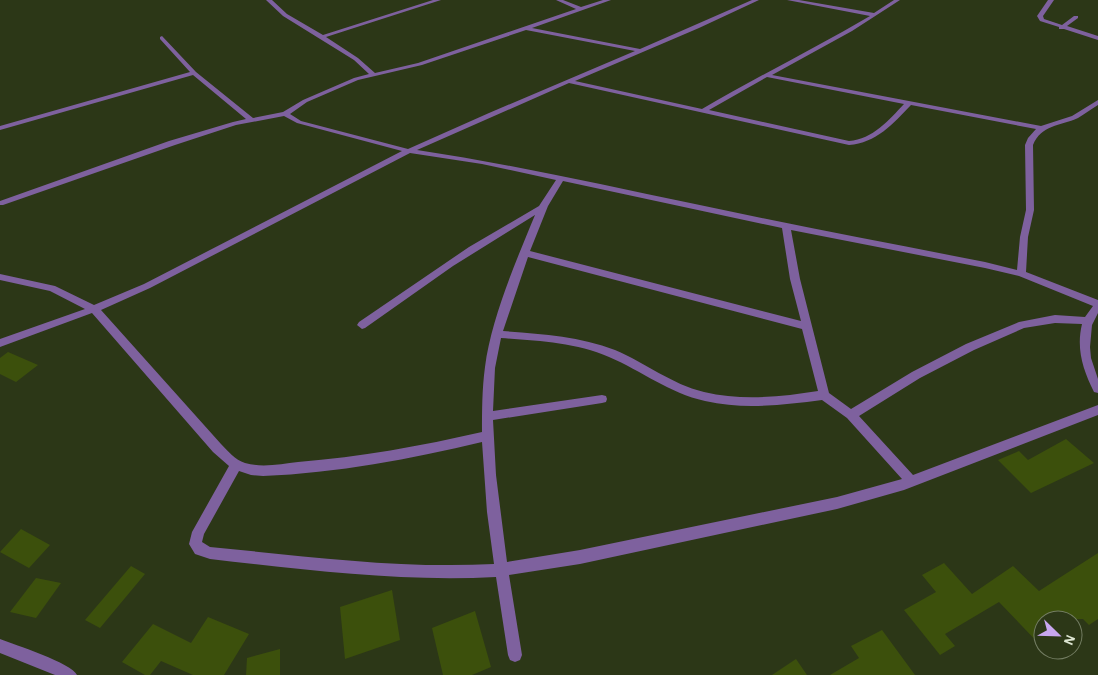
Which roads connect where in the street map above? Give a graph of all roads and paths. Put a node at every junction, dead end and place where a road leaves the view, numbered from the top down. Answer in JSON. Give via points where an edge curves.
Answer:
{"nodes":[{"id":1,"x":268,"y":0,"type":"edge"},
{"id":2,"x":438,"y":0,"type":"edge"},
{"id":3,"x":559,"y":0,"type":"edge"},
{"id":4,"x":608,"y":0,"type":"edge"},
{"id":5,"x":756,"y":0,"type":"edge"},
{"id":6,"x":790,"y":0,"type":"edge"},
{"id":7,"x":897,"y":0,"type":"edge"},
{"id":8,"x":1051,"y":0,"type":"edge"},
{"id":9,"x":581,"y":9,"type":"junction"},
{"id":10,"x":875,"y":15,"type":"junction"},
{"id":11,"x":1076,"y":17,"type":"dead end"},
{"id":12,"x":525,"y":28,"type":"junction"},
{"id":13,"x":1061,"y":28,"type":"junction"},
{"id":14,"x":322,"y":37,"type":"junction"},
{"id":15,"x":162,"y":38,"type":"dead end"},
{"id":16,"x":1098,"y":38,"type":"edge"},
{"id":17,"x":642,"y":51,"type":"junction"},
{"id":18,"x":194,"y":72,"type":"junction"},
{"id":19,"x":373,"y":74,"type":"junction"},
{"id":20,"x":764,"y":75,"type":"junction"},
{"id":21,"x":568,"y":81,"type":"junction"},
{"id":22,"x":1098,"y":102,"type":"edge"},
{"id":23,"x":908,"y":104,"type":"junction"},
{"id":24,"x":703,"y":111,"type":"junction"},
{"id":25,"x":285,"y":114,"type":"junction"},
{"id":26,"x":251,"y":120,"type":"junction"},
{"id":27,"x":0,"y":128,"type":"edge"},
{"id":28,"x":1041,"y":128,"type":"junction"},
{"id":29,"x":409,"y":151,"type":"junction"},
{"id":30,"x":562,"y":178,"type":"junction"},
{"id":31,"x":3,"y":203,"type":"dead end"},
{"id":32,"x":542,"y":208,"type":"junction"},
{"id":33,"x":786,"y":226,"type":"junction"},
{"id":34,"x":525,"y":253,"type":"junction"},
{"id":35,"x":1021,"y":274,"type":"junction"},
{"id":36,"x":0,"y":276,"type":"edge"},
{"id":37,"x":1098,"y":306,"type":"edge"},
{"id":38,"x":94,"y":309,"type":"junction"},
{"id":39,"x":1086,"y":321,"type":"junction"},
{"id":40,"x":362,"y":325,"type":"dead end"},
{"id":41,"x":806,"y":326,"type":"junction"},
{"id":42,"x":498,"y":334,"type":"junction"},
{"id":43,"x":0,"y":344,"type":"edge"},
{"id":44,"x":1098,"y":389,"type":"edge"},
{"id":45,"x":824,"y":395,"type":"junction"},
{"id":46,"x":602,"y":399,"type":"dead end"},
{"id":47,"x":1098,"y":410,"type":"edge"},
{"id":48,"x":851,"y":415,"type":"junction"},
{"id":49,"x":488,"y":416,"type":"junction"},
{"id":50,"x":488,"y":436,"type":"junction"},
{"id":51,"x":236,"y":465,"type":"junction"},
{"id":52,"x":911,"y":481,"type":"junction"},
{"id":53,"x":501,"y":570,"type":"junction"},
{"id":54,"x":0,"y":646,"type":"edge"},
{"id":55,"x":515,"y":655,"type":"dead end"},
{"id":56,"x":60,"y":673,"type":"edge"}],
"edges":[{"from":1,"to":14,"type":"street","via":[[285,15]]},
{"from":2,"to":14,"type":"street","via":[[414,4]]},
{"from":3,"to":9,"type":"street"},
{"from":4,"to":9,"type":"street"},
{"from":5,"to":17,"type":"street"},
{"from":6,"to":10,"type":"street"},
{"from":7,"to":10,"type":"street"},
{"from":8,"to":13,"type":"street","via":[[1040,16]]},
{"from":9,"to":12,"type":"street"},
{"from":10,"to":20,"type":"street"},
{"from":11,"to":13,"type":"street"},
{"from":12,"to":17,"type":"street"},
{"from":12,"to":19,"type":"street","via":[[420,64]]},
{"from":13,"to":16,"type":"street"},
{"from":14,"to":19,"type":"street"},
{"from":15,"to":18,"type":"street"},
{"from":17,"to":21,"type":"street"},
{"from":18,"to":26,"type":"street"},
{"from":18,"to":27,"type":"street"},
{"from":19,"to":25,"type":"street","via":[[305,101]]},
{"from":20,"to":23,"type":"street"},
{"from":20,"to":24,"type":"street"},
{"from":21,"to":24,"type":"street"},
{"from":21,"to":29,"type":"street"},
{"from":22,"to":28,"type":"street","via":[[1076,116]]},
{"from":23,"to":24,"type":"street","via":[[865,141],[854,143]]},
{"from":23,"to":28,"type":"street"},
{"from":25,"to":26,"type":"street"},
{"from":25,"to":29,"type":"street","via":[[299,122]]},
{"from":26,"to":31,"type":"street","via":[[172,143]]},
{"from":28,"to":35,"type":"street","via":[[1033,134],[1029,145],[1030,210]]},
{"from":29,"to":30,"type":"street"},
{"from":29,"to":38,"type":"street","via":[[216,251]]},
{"from":30,"to":32,"type":"street"},
{"from":30,"to":33,"type":"street"},
{"from":32,"to":34,"type":"street"},
{"from":32,"to":40,"type":"street","via":[[459,256]]},
{"from":33,"to":35,"type":"street"},
{"from":33,"to":41,"type":"street"},
{"from":34,"to":41,"type":"street"},
{"from":34,"to":42,"type":"street"},
{"from":35,"to":37,"type":"street"},
{"from":36,"to":38,"type":"street","via":[[47,286]]},
{"from":37,"to":39,"type":"street"},
{"from":38,"to":43,"type":"street"},
{"from":38,"to":51,"type":"street","via":[[217,448]]},
{"from":39,"to":44,"type":"street","via":[[1085,350],[1089,370]]},
{"from":39,"to":48,"type":"street","via":[[1055,319],[1022,325],[916,375]]},
{"from":41,"to":45,"type":"street"},
{"from":42,"to":45,"type":"street","via":[[584,344],[688,392],[735,401],[772,402]]},
{"from":42,"to":49,"type":"street","via":[[491,366]]},
{"from":45,"to":48,"type":"street"},
{"from":46,"to":49,"type":"street"},
{"from":47,"to":52,"type":"street"},
{"from":48,"to":52,"type":"street"},
{"from":49,"to":50,"type":"street"},
{"from":50,"to":51,"type":"street","via":[[373,460],[322,466],[249,470]]},
{"from":50,"to":53,"type":"street"},
{"from":51,"to":53,"type":"street","via":[[198,532],[195,544],[200,550],[330,566],[428,571]]},
{"from":52,"to":53,"type":"street","via":[[838,503],[580,557]]},
{"from":53,"to":55,"type":"street"},
{"from":54,"to":56,"type":"street"}]}
